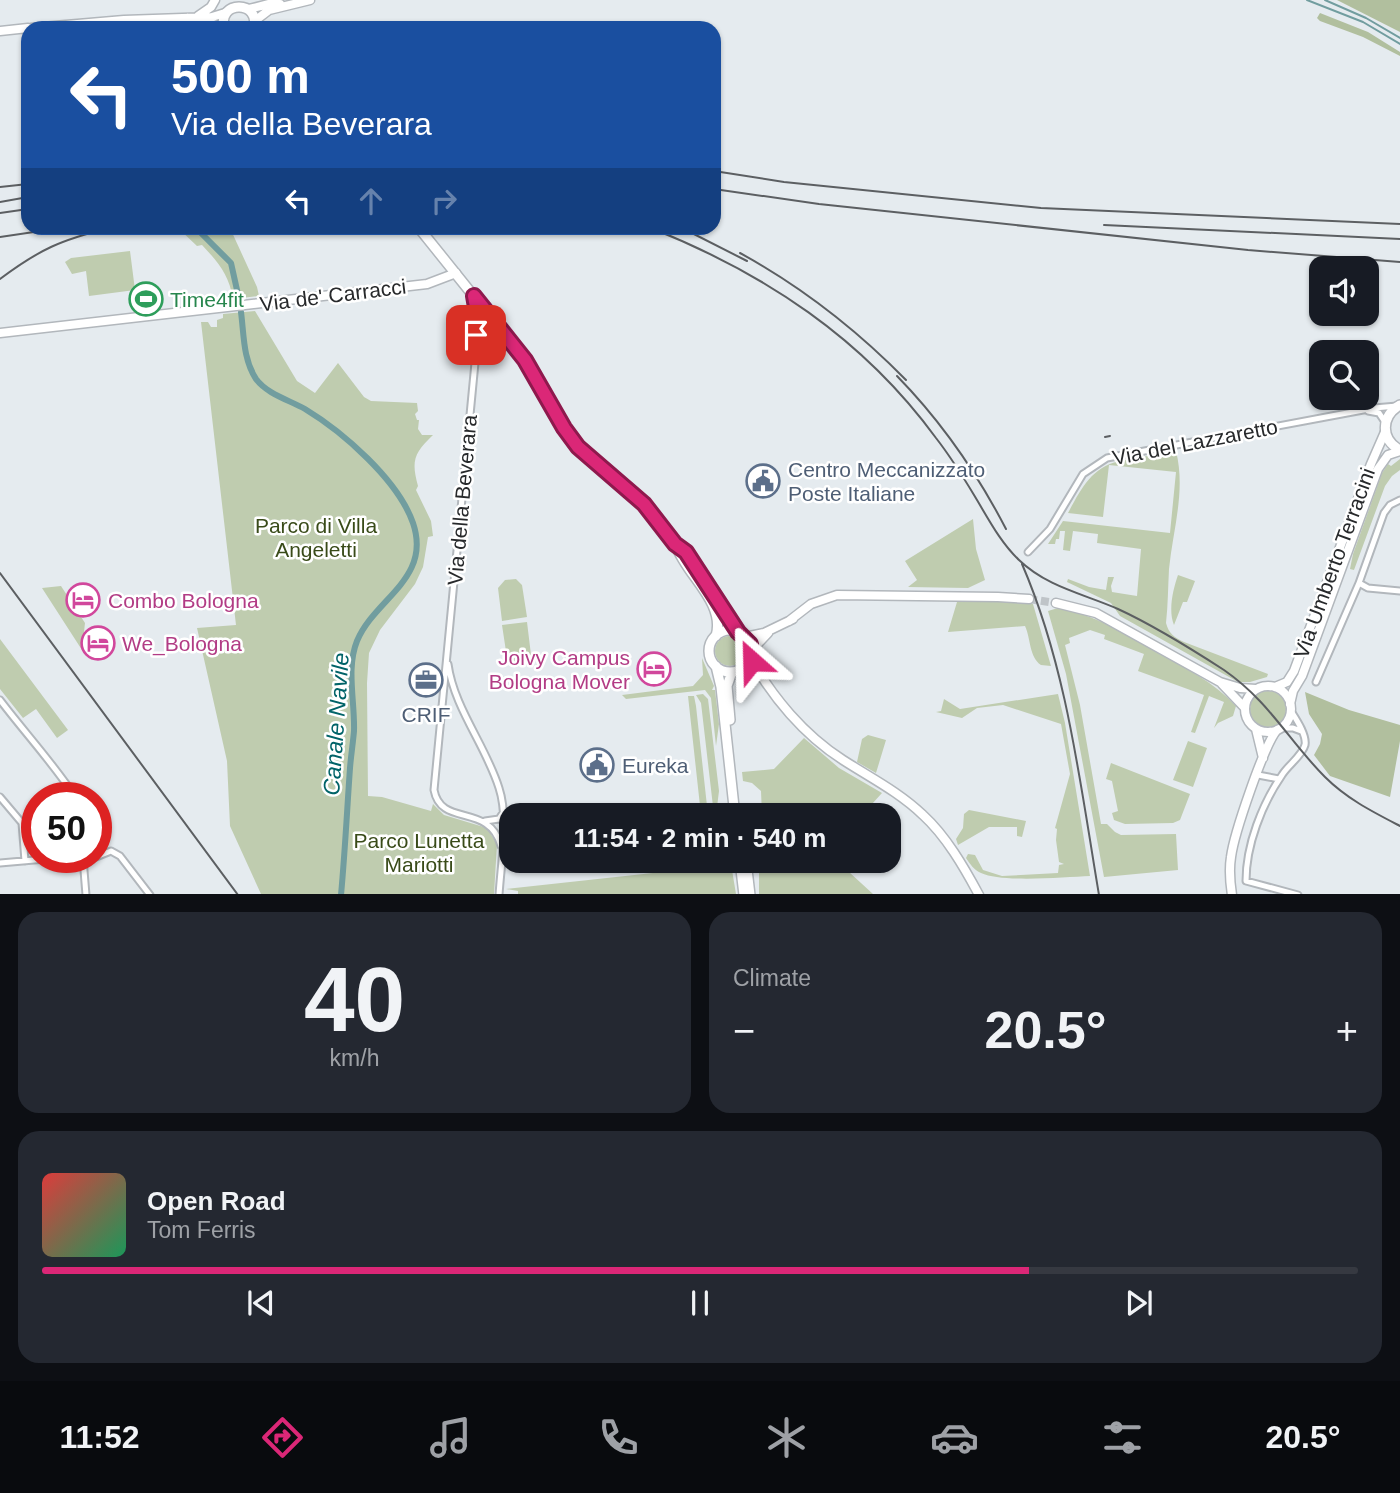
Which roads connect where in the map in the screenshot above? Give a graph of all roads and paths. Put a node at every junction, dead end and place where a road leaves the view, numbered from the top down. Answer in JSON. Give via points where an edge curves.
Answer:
{"nodes":[{"id":1,"x":215,"y":0,"type":"edge"},
{"id":2,"x":305,"y":1,"type":"edge"},
{"id":3,"x":242,"y":5,"type":"edge"},
{"id":4,"x":290,"y":5,"type":"junction"},
{"id":5,"x":226,"y":8,"type":"edge"},
{"id":6,"x":198,"y":16,"type":"junction"},
{"id":7,"x":188,"y":18,"type":"junction"},
{"id":8,"x":112,"y":21,"type":"edge"},
{"id":9,"x":200,"y":21,"type":"edge"},
{"id":10,"x":253,"y":21,"type":"edge"},
{"id":11,"x":259,"y":21,"type":"edge"},
{"id":12,"x":21,"y":29,"type":"edge"},
{"id":13,"x":0,"y":31,"type":"edge"},
{"id":14,"x":425,"y":235,"type":"edge"},
{"id":15,"x":456,"y":273,"type":"junction"},
{"id":16,"x":474,"y":296,"type":"junction"},
{"id":17,"x":498,"y":326,"type":"junction"},
{"id":18,"x":0,"y":333,"type":"edge"},
{"id":19,"x":477,"y":342,"type":"junction"},
{"id":20,"x":1399,"y":406,"type":"edge"},
{"id":21,"x":1379,"y":408,"type":"edge"},
{"id":22,"x":1365,"y":410,"type":"joint"},
{"id":23,"x":1385,"y":428,"type":"junction"},
{"id":24,"x":1400,"y":450,"type":"edge"},
{"id":25,"x":1400,"y":500,"type":"edge"},
{"id":26,"x":675,"y":544,"type":"junction"},
{"id":27,"x":1028,"y":552,"type":"dead end"},
{"id":28,"x":1359,"y":583,"type":"junction"},
{"id":29,"x":1400,"y":590,"type":"edge"},
{"id":30,"x":1029,"y":599,"type":"tunnel mouth"},
{"id":31,"x":1056,"y":603,"type":"tunnel mouth"},
{"id":32,"x":770,"y":631,"type":"junction"},
{"id":33,"x":742,"y":634,"type":"junction"},
{"id":34,"x":716,"y":636,"type":"junction"},
{"id":35,"x":750,"y":654,"type":"junction"},
{"id":36,"x":447,"y":657,"type":"junction"},
{"id":37,"x":716,"y":666,"type":"junction"},
{"id":38,"x":736,"y":670,"type":"junction"},
{"id":39,"x":764,"y":680,"type":"junction"},
{"id":40,"x":1220,"y":682,"type":"junction"},
{"id":41,"x":1316,"y":682,"type":"dead end"},
{"id":42,"x":1275,"y":687,"type":"junction"},
{"id":43,"x":1256,"y":689,"type":"junction"},
{"id":44,"x":459,"y":699,"type":"junction"},
{"id":45,"x":0,"y":700,"type":"edge"},
{"id":46,"x":443,"y":701,"type":"junction"},
{"id":47,"x":1291,"y":707,"type":"junction"},
{"id":48,"x":1245,"y":708,"type":"junction"},
{"id":49,"x":1256,"y":729,"type":"junction"},
{"id":50,"x":1280,"y":729,"type":"junction"},
{"id":51,"x":1301,"y":731,"type":"junction"},
{"id":52,"x":1263,"y":761,"type":"junction"},
{"id":53,"x":1258,"y":775,"type":"junction"},
{"id":54,"x":1279,"y":779,"type":"junction"},
{"id":55,"x":64,"y":782,"type":"edge"},
{"id":56,"x":0,"y":797,"type":"edge"},
{"id":57,"x":501,"y":803,"type":"edge"},
{"id":58,"x":733,"y":803,"type":"edge"},
{"id":59,"x":740,"y":803,"type":"edge"},
{"id":60,"x":499,"y":819,"type":"edge"},
{"id":61,"x":485,"y":821,"type":"junction"},
{"id":62,"x":21,"y":822,"type":"edge"},
{"id":63,"x":499,"y":841,"type":"edge"},
{"id":64,"x":112,"y":852,"type":"edge"},
{"id":65,"x":21,"y":861,"type":"edge"},
{"id":66,"x":0,"y":863,"type":"edge"},
{"id":67,"x":85,"y":873,"type":"edge"},
{"id":68,"x":500,"y":873,"type":"edge"},
{"id":69,"x":741,"y":873,"type":"edge"},
{"id":70,"x":747,"y":873,"type":"edge"},
{"id":71,"x":86,"y":894,"type":"edge"},
{"id":72,"x":150,"y":894,"type":"edge"},
{"id":73,"x":499,"y":894,"type":"edge"},
{"id":74,"x":744,"y":894,"type":"edge"},
{"id":75,"x":750,"y":894,"type":"edge"},
{"id":76,"x":979,"y":894,"type":"edge"},
{"id":77,"x":1232,"y":894,"type":"edge"},
{"id":78,"x":1298,"y":894,"type":"edge"}],
"edges":[{"from":1,"to":6,"type":"main road"},
{"from":2,"to":4,"type":"main road"},
{"from":3,"to":4,"type":"main road"},
{"from":3,"to":5,"type":"main road"},
{"from":3,"to":10,"type":"main road"},
{"from":4,"to":11,"type":"main road","via":[[269,10]]},
{"from":5,"to":6,"type":"main road","via":[[212,16]]},
{"from":6,"to":7,"type":"main road"},
{"from":7,"to":8,"type":"main road"},
{"from":7,"to":9,"type":"main road"},
{"from":12,"to":13,"type":"main road"},
{"from":14,"to":15,"type":"main road"},
{"from":15,"to":16,"type":"main road"},
{"from":15,"to":18,"type":"main road","name":"Via de' Carracci","via":[[427,284]]},
{"from":16,"to":17,"type":"main road"},
{"from":16,"to":19,"type":"street","name":"Via della Beverara"},
{"from":17,"to":19,"type":"street","via":[[485,331]]},
{"from":17,"to":26,"type":"main road","via":[[525,360],[570,438],[652,512]]},
{"from":19,"to":36,"type":"street","name":"Via della Beverara"},
{"from":20,"to":21,"type":"street","name":"Via del Lazzaretto"},
{"from":20,"to":23,"type":"main road","via":[[1388,415]]},
{"from":22,"to":23,"type":"street","via":[[1378,413]]},
{"from":22,"to":27,"type":"street","name":"Via del Lazzaretto","via":[[1107,458],[1083,474],[1050,529]]},
{"from":23,"to":24,"type":"main road","via":[[1391,444]]},
{"from":23,"to":42,"type":"main road","name":"Via Umberto Terracini","via":[[1294,671],[1287,682]]},
{"from":24,"to":47,"type":"main road","name":"Via Umberto Terracini","via":[[1378,469],[1292,693]]},
{"from":25,"to":28,"type":"street","via":[[1384,513]]},
{"from":26,"to":33,"type":"main road","via":[[686,552]]},
{"from":26,"to":34,"type":"main road","via":[[716,613]]},
{"from":28,"to":29,"type":"street"},
{"from":28,"to":41,"type":"street"},
{"from":30,"to":32,"type":"main road","via":[[850,596],[826,602]]},
{"from":31,"to":40,"type":"main road","via":[[1096,614]]},
{"from":32,"to":33,"type":"main road"},
{"from":32,"to":35,"type":"main road"},
{"from":33,"to":34,"type":"main road","via":[[726,631]]},
{"from":33,"to":35,"type":"main road"},
{"from":34,"to":37,"type":"main road","via":[[709,650]]},
{"from":35,"to":38,"type":"main road"},
{"from":35,"to":39,"type":"main road"},
{"from":36,"to":44,"type":"street","name":"Via della Beverara"},
{"from":36,"to":46,"type":"street","name":"Via della Beverara"},
{"from":37,"to":38,"type":"main road"},
{"from":37,"to":58,"type":"main road"},
{"from":38,"to":39,"type":"main road"},
{"from":38,"to":59,"type":"main road","via":[[727,688]]},
{"from":39,"to":76,"type":"main road","via":[[785,709],[826,747],[927,818]]},
{"from":40,"to":43,"type":"main road"},
{"from":40,"to":48,"type":"main road"},
{"from":42,"to":43,"type":"main road"},
{"from":42,"to":47,"type":"main road","via":[[1286,695]]},
{"from":43,"to":48,"type":"main road"},
{"from":44,"to":46,"type":"street","via":[[450,696]]},
{"from":44,"to":57,"type":"street","name":"Via della Beverara"},
{"from":45,"to":55,"type":"street"},
{"from":46,"to":61,"type":"street","name":"Via della Beverara","via":[[435,795],[445,808]]},
{"from":47,"to":50,"type":"main road","via":[[1289,720]]},
{"from":47,"to":51,"type":"street"},
{"from":48,"to":49,"type":"main road"},
{"from":49,"to":50,"type":"main road"},
{"from":49,"to":52,"type":"main road"},
{"from":50,"to":51,"type":"street"},
{"from":50,"to":52,"type":"main road","via":[[1271,737]]},
{"from":51,"to":54,"type":"street","via":[[1304,748]]},
{"from":52,"to":53,"type":"main road"},
{"from":53,"to":54,"type":"street"},
{"from":53,"to":77,"type":"main road","via":[[1231,855]]},
{"from":54,"to":78,"type":"street","via":[[1250,847],[1246,881]]},
{"from":56,"to":62,"type":"street"},
{"from":60,"to":61,"type":"street"},
{"from":61,"to":63,"type":"street"},
{"from":64,"to":72,"type":"street"},
{"from":65,"to":66,"type":"street"},
{"from":67,"to":71,"type":"street"},
{"from":68,"to":73,"type":"street","name":"Via della Beverara"},
{"from":69,"to":74,"type":"main road"},
{"from":70,"to":75,"type":"main road"}]}
